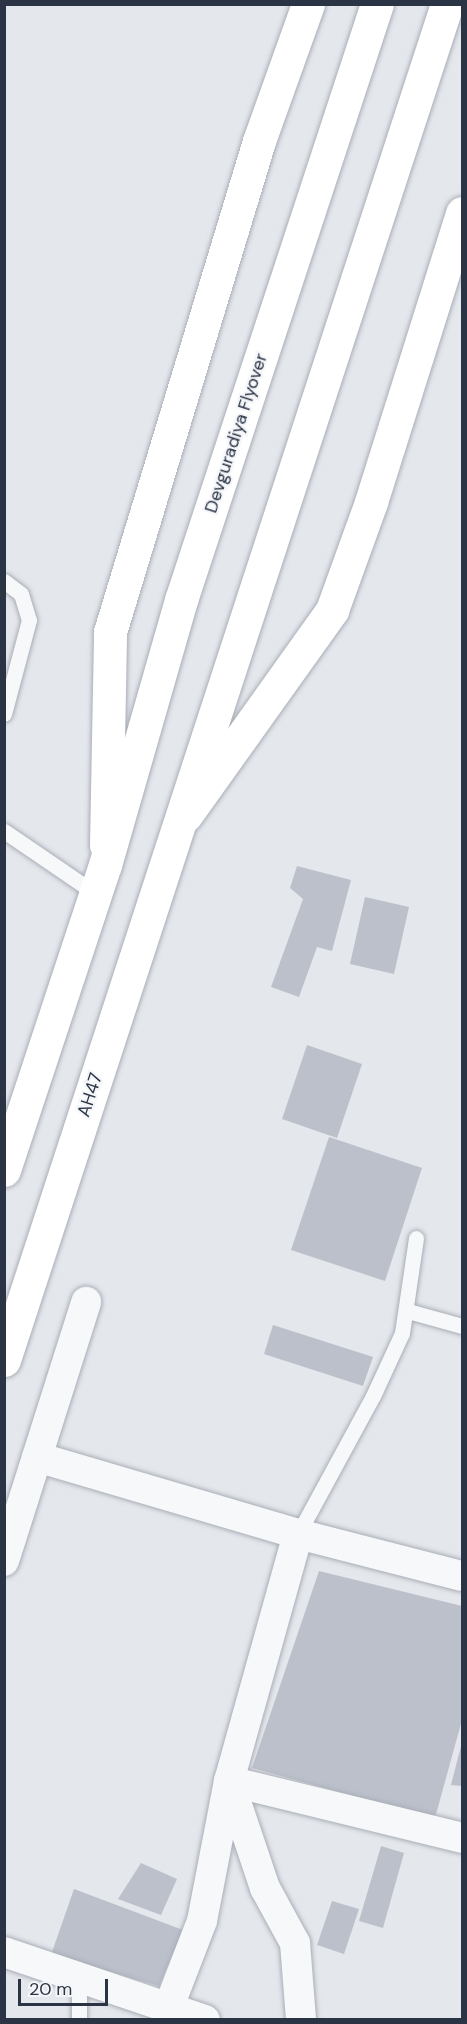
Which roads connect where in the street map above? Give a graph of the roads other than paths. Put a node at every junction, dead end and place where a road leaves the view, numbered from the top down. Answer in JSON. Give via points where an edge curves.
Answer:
{"nodes":[{"id":1,"x":308,"y":4,"type":"edge"},
{"id":2,"x":377,"y":4,"type":"edge"},
{"id":3,"x":447,"y":4,"type":"edge"},
{"id":4,"x":462,"y":213,"type":"edge"},
{"id":5,"x":452,"y":276,"type":"edge"},
{"id":6,"x":4,"y":581,"type":"edge"},
{"id":7,"x":4,"y":714,"type":"edge"},
{"id":8,"x":175,"y":829,"type":"junction"},
{"id":9,"x":4,"y":831,"type":"edge"},
{"id":10,"x":100,"y":879,"type":"junction"},
{"id":11,"x":4,"y":1170,"type":"edge"},
{"id":12,"x":416,"y":1238,"type":"dead end"},
{"id":13,"x":86,"y":1302,"type":"dead end"},
{"id":14,"x":408,"y":1311,"type":"junction"},
{"id":15,"x":462,"y":1326,"type":"edge"},
{"id":16,"x":4,"y":1360,"type":"edge"},
{"id":17,"x":37,"y":1457,"type":"junction"},
{"id":18,"x":297,"y":1534,"type":"junction"},
{"id":19,"x":4,"y":1561,"type":"edge"},
{"id":20,"x":462,"y":1576,"type":"edge"},
{"id":21,"x":229,"y":1781,"type":"junction"},
{"id":22,"x":462,"y":1838,"type":"edge"},
{"id":23,"x":4,"y":1952,"type":"edge"},
{"id":24,"x":79,"y":1978,"type":"junction"},
{"id":25,"x":168,"y":2009,"type":"junction"},
{"id":26,"x":79,"y":2019,"type":"edge"},
{"id":27,"x":205,"y":2019,"type":"edge"},
{"id":28,"x":301,"y":2019,"type":"edge"}],
"edges":[{"from":1,"to":10,"type":"main road","via":[[259,141],[110,632]]},
{"from":2,"to":10,"type":"main road","name":"Devguradiya Flyover","via":[[181,600]]},
{"from":3,"to":8,"type":"main road"},
{"from":4,"to":5,"type":"main road"},
{"from":5,"to":8,"type":"main road","via":[[332,610]]},
{"from":6,"to":7,"type":"lane","via":[[21,594],[29,620]]},
{"from":8,"to":16,"type":"main road","name":"AH47"},
{"from":9,"to":10,"type":"lane"},
{"from":10,"to":11,"type":"main road"},
{"from":12,"to":14,"type":"lane"},
{"from":13,"to":17,"type":"street"},
{"from":14,"to":15,"type":"lane"},
{"from":14,"to":18,"type":"lane","via":[[373,1396]]},
{"from":17,"to":18,"type":"street"},
{"from":17,"to":19,"type":"street"},
{"from":18,"to":20,"type":"street"},
{"from":18,"to":21,"type":"street"},
{"from":21,"to":22,"type":"street"},
{"from":21,"to":25,"type":"street","via":[[202,1921]]},
{"from":21,"to":28,"type":"street","via":[[265,1888],[295,1943]]},
{"from":23,"to":24,"type":"street"},
{"from":24,"to":25,"type":"street"},
{"from":24,"to":26,"type":"lane"},
{"from":25,"to":27,"type":"street"}]}
